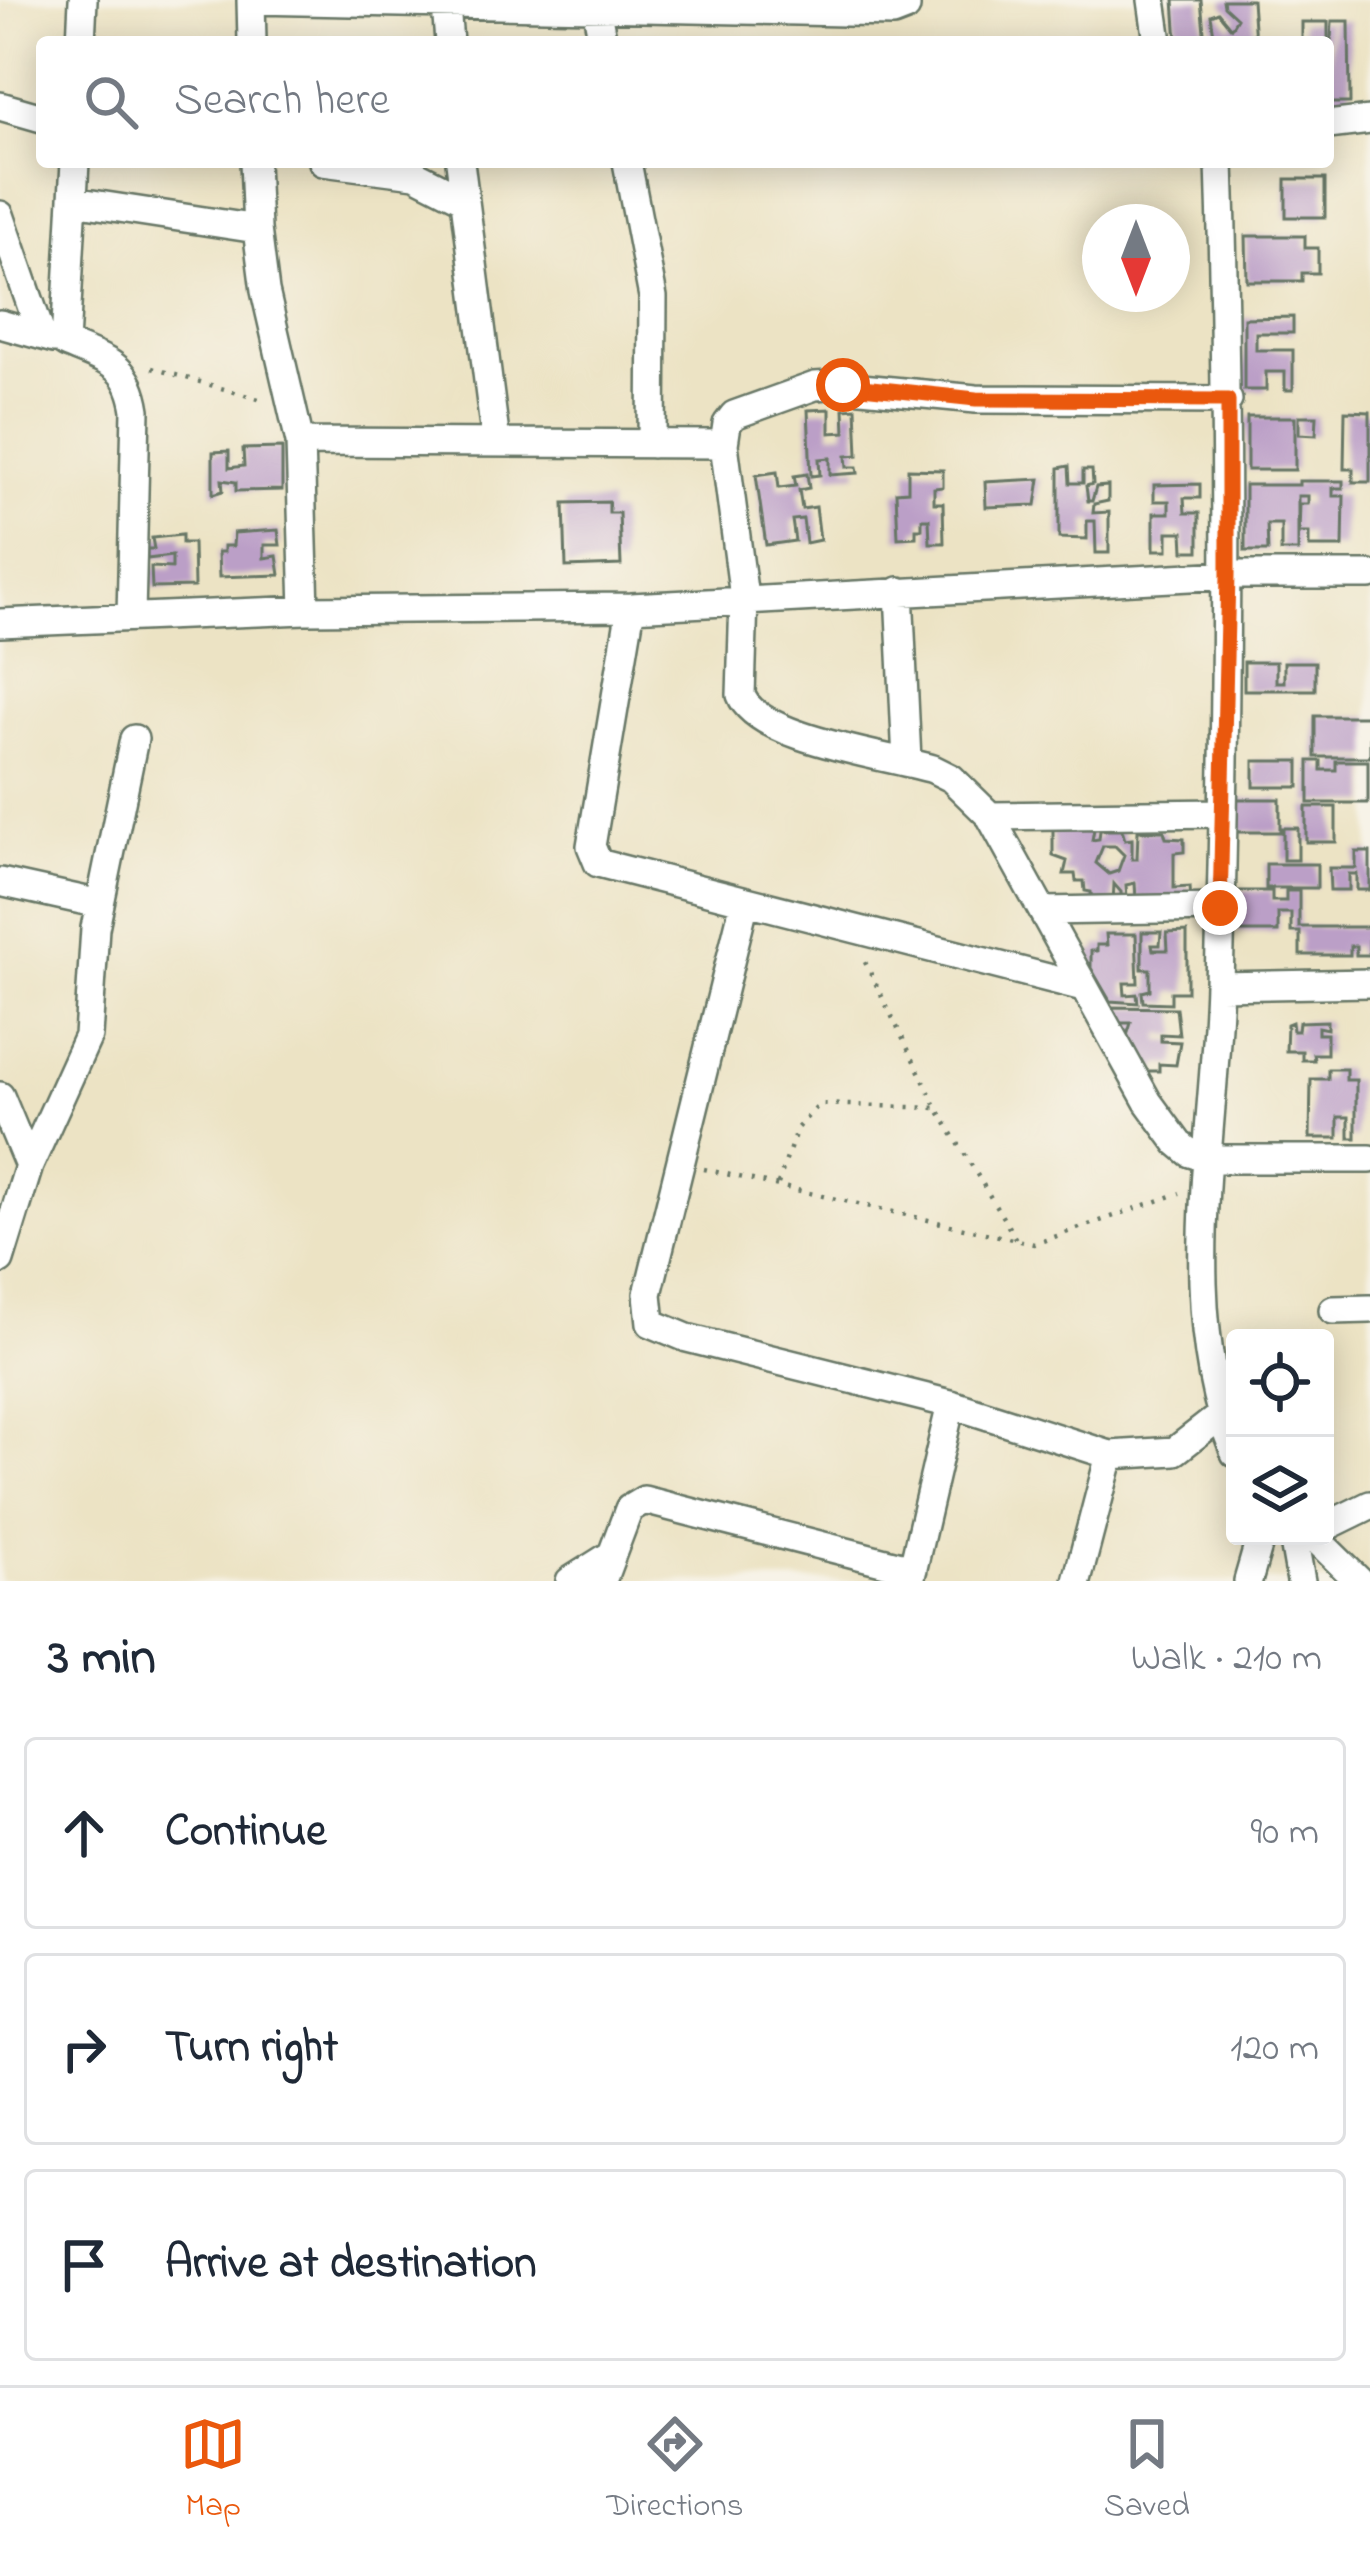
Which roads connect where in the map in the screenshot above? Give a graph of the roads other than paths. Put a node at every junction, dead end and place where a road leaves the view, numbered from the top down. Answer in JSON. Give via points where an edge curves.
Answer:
{"nodes":[{"id":1,"x":83,"y":0,"type":"edge"},
{"id":2,"x":252,"y":0,"type":"edge"},
{"id":3,"x":906,"y":0,"type":"edge"},
{"id":4,"x":1152,"y":0,"type":"edge"},
{"id":5,"x":446,"y":6,"type":"junction"},
{"id":6,"x":596,"y":7,"type":"junction"},
{"id":7,"x":82,"y":36,"type":"edge"},
{"id":8,"x":252,"y":36,"type":"edge"},
{"id":9,"x":448,"y":36,"type":"edge"},
{"id":10,"x":602,"y":36,"type":"edge"},
{"id":11,"x":1157,"y":36,"type":"edge"},
{"id":12,"x":0,"y":106,"type":"edge"},
{"id":13,"x":36,"y":116,"type":"edge"},
{"id":14,"x":1370,"y":120,"type":"edge"},
{"id":15,"x":1334,"y":124,"type":"edge"},
{"id":16,"x":76,"y":168,"type":"edge"},
{"id":17,"x":254,"y":168,"type":"edge"},
{"id":18,"x":369,"y":168,"type":"edge"},
{"id":19,"x":461,"y":168,"type":"edge"},
{"id":20,"x":628,"y":168,"type":"edge"},
{"id":21,"x":1220,"y":168,"type":"edge"},
{"id":22,"x":464,"y":199,"type":"junction"},
{"id":23,"x":73,"y":201,"type":"junction"},
{"id":24,"x":0,"y":215,"type":"edge"},
{"id":25,"x":257,"y":229,"type":"junction"},
{"id":26,"x":0,"y":324,"type":"edge"},
{"id":27,"x":53,"y":339,"type":"junction"},
{"id":28,"x":1228,"y":400,"type":"junction"},
{"id":29,"x":300,"y":442,"type":"junction"},
{"id":30,"x":496,"y":442,"type":"junction"},
{"id":31,"x":652,"y":444,"type":"junction"},
{"id":32,"x":724,"y":444,"type":"junction"},
{"id":33,"x":1228,"y":575,"type":"junction"},
{"id":34,"x":1370,"y":575,"type":"edge"},
{"id":35,"x":898,"y":591,"type":"junction"},
{"id":36,"x":744,"y":598,"type":"junction"},
{"id":37,"x":631,"y":607,"type":"junction"},
{"id":38,"x":305,"y":610,"type":"junction"},
{"id":39,"x":131,"y":616,"type":"junction"},
{"id":40,"x":0,"y":623,"type":"edge"},
{"id":41,"x":134,"y":739,"type":"dead end"},
{"id":42,"x":907,"y":761,"type":"junction"},
{"id":43,"x":1222,"y":813,"type":"junction"},
{"id":44,"x":991,"y":816,"type":"junction"},
{"id":45,"x":0,"y":882,"type":"edge"},
{"id":46,"x":745,"y":901,"type":"junction"},
{"id":47,"x":100,"y":904,"type":"junction"},
{"id":48,"x":1220,"y":908,"type":"junction"},
{"id":49,"x":1043,"y":911,"type":"junction"},
{"id":50,"x":1370,"y":982,"type":"edge"},
{"id":51,"x":1220,"y":986,"type":"junction"},
{"id":52,"x":1083,"y":987,"type":"junction"},
{"id":53,"x":0,"y":1096,"type":"edge"},
{"id":54,"x":1370,"y":1159,"type":"edge"},
{"id":55,"x":29,"y":1166,"type":"junction"},
{"id":56,"x":1208,"y":1171,"type":"junction"},
{"id":57,"x":0,"y":1261,"type":"edge"},
{"id":58,"x":1333,"y":1310,"type":"dead end"},
{"id":59,"x":1370,"y":1310,"type":"edge"},
{"id":60,"x":951,"y":1404,"type":"junction"},
{"id":61,"x":1220,"y":1416,"type":"junction"},
{"id":62,"x":1229,"y":1437,"type":"edge"},
{"id":63,"x":1110,"y":1455,"type":"junction"},
{"id":64,"x":1370,"y":1505,"type":"edge"},
{"id":65,"x":1334,"y":1523,"type":"edge"},
{"id":66,"x":1271,"y":1545,"type":"edge"},
{"id":67,"x":1281,"y":1545,"type":"edge"},
{"id":68,"x":1322,"y":1545,"type":"edge"},
{"id":69,"x":605,"y":1569,"type":"edge"},
{"id":70,"x":912,"y":1575,"type":"edge"},
{"id":71,"x":570,"y":1581,"type":"edge"},
{"id":72,"x":1077,"y":1581,"type":"edge"},
{"id":73,"x":1248,"y":1581,"type":"edge"},
{"id":74,"x":1301,"y":1581,"type":"edge"},
{"id":75,"x":1359,"y":1581,"type":"edge"}],
"edges":[{"from":1,"to":7,"type":"street"},
{"from":2,"to":5,"type":"street"},
{"from":2,"to":8,"type":"street"},
{"from":3,"to":6,"type":"street","via":[[893,13]]},
{"from":4,"to":11,"type":"street"},
{"from":5,"to":6,"type":"street"},
{"from":5,"to":9,"type":"street"},
{"from":6,"to":10,"type":"street"},
{"from":12,"to":13,"type":"street"},
{"from":14,"to":15,"type":"street"},
{"from":16,"to":23,"type":"street"},
{"from":17,"to":25,"type":"street"},
{"from":18,"to":22,"type":"street","via":[[415,174]]},
{"from":19,"to":22,"type":"street"},
{"from":20,"to":31,"type":"street","via":[[653,297]]},
{"from":21,"to":28,"type":"street"},
{"from":22,"to":30,"type":"street"},
{"from":23,"to":25,"type":"street"},
{"from":23,"to":27,"type":"street"},
{"from":24,"to":27,"type":"street"},
{"from":25,"to":29,"type":"street"},
{"from":26,"to":27,"type":"street"},
{"from":27,"to":39,"type":"street","via":[[114,364],[132,382]]},
{"from":28,"to":32,"type":"street","via":[[976,399],[815,386],[734,415]]},
{"from":28,"to":33,"type":"street"},
{"from":29,"to":30,"type":"street"},
{"from":29,"to":38,"type":"street"},
{"from":30,"to":31,"type":"street"},
{"from":31,"to":32,"type":"street"},
{"from":32,"to":36,"type":"street"},
{"from":33,"to":34,"type":"street"},
{"from":33,"to":35,"type":"street"},
{"from":33,"to":43,"type":"street"},
{"from":35,"to":36,"type":"street"},
{"from":35,"to":42,"type":"street"},
{"from":36,"to":37,"type":"street"},
{"from":36,"to":42,"type":"street","via":[[746,708],[798,734]]},
{"from":37,"to":38,"type":"street"},
{"from":37,"to":46,"type":"street","via":[[591,847],[598,862]]},
{"from":38,"to":39,"type":"street"},
{"from":39,"to":40,"type":"street"},
{"from":41,"to":47,"type":"street"},
{"from":42,"to":44,"type":"street","via":[[951,778]]},
{"from":43,"to":44,"type":"street"},
{"from":43,"to":48,"type":"street"},
{"from":44,"to":49,"type":"street"},
{"from":45,"to":47,"type":"street"},
{"from":46,"to":52,"type":"street"},
{"from":46,"to":60,"type":"street","via":[[648,1316],[655,1328]]},
{"from":47,"to":55,"type":"street","via":[[88,1036]]},
{"from":48,"to":49,"type":"street"},
{"from":48,"to":51,"type":"street"},
{"from":49,"to":52,"type":"street"},
{"from":50,"to":51,"type":"street"},
{"from":51,"to":56,"type":"street"},
{"from":52,"to":56,"type":"street","via":[[1148,1102]]},
{"from":53,"to":55,"type":"street"},
{"from":54,"to":56,"type":"street"},
{"from":55,"to":57,"type":"street"},
{"from":56,"to":61,"type":"street","via":[[1203,1310]]},
{"from":58,"to":59,"type":"street"},
{"from":60,"to":63,"type":"street"},
{"from":60,"to":70,"type":"street"},
{"from":61,"to":62,"type":"street"},
{"from":61,"to":63,"type":"street","via":[[1175,1451]]},
{"from":63,"to":72,"type":"street"},
{"from":64,"to":65,"type":"street"},
{"from":66,"to":73,"type":"street"},
{"from":67,"to":74,"type":"street"},
{"from":68,"to":75,"type":"street"},
{"from":69,"to":70,"type":"street","via":[[629,1509],[644,1500]]},
{"from":69,"to":71,"type":"street"}]}
